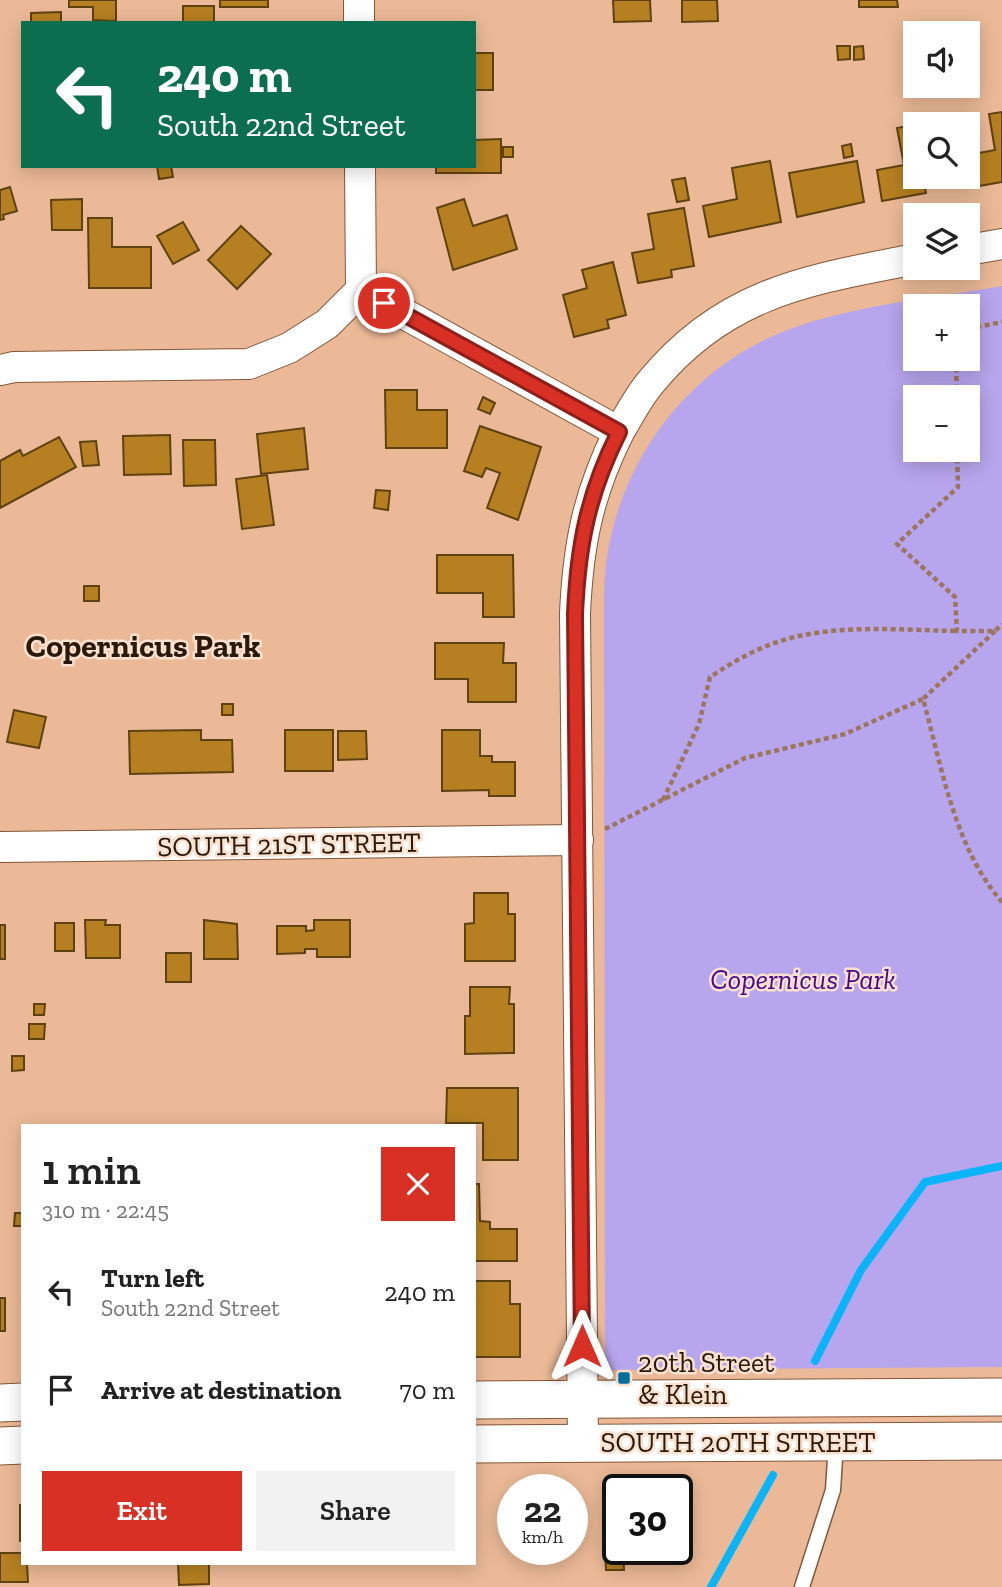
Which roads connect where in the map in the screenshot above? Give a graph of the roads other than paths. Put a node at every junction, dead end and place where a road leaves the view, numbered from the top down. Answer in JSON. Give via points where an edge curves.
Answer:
{"nodes":[{"id":1,"x":359,"y":0,"type":"edge"},
{"id":2,"x":359,"y":21,"type":"edge"},
{"id":3,"x":360,"y":168,"type":"edge"},
{"id":4,"x":1002,"y":244,"type":"edge"},
{"id":5,"x":980,"y":248,"type":"edge"},
{"id":6,"x":903,"y":261,"type":"edge"},
{"id":7,"x":361,"y":290,"type":"junction"},
{"id":8,"x":0,"y":370,"type":"edge"},
{"id":9,"x":619,"y":432,"type":"junction"},
{"id":10,"x":578,"y":840,"type":"junction"},
{"id":11,"x":0,"y":847,"type":"edge"},
{"id":12,"x":1002,"y":1397,"type":"edge"},
{"id":13,"x":582,"y":1399,"type":"junction"},
{"id":14,"x":476,"y":1400,"type":"edge"},
{"id":15,"x":0,"y":1402,"type":"edge"},
{"id":16,"x":21,"y":1402,"type":"edge"},
{"id":17,"x":836,"y":1441,"type":"junction"},
{"id":18,"x":1002,"y":1441,"type":"edge"},
{"id":19,"x":583,"y":1443,"type":"junction"},
{"id":20,"x":476,"y":1444,"type":"edge"},
{"id":21,"x":0,"y":1446,"type":"edge"},
{"id":22,"x":21,"y":1446,"type":"edge"},
{"id":23,"x":802,"y":1587,"type":"edge"}],
"edges":[{"from":1,"to":2,"type":"street"},
{"from":3,"to":7,"type":"street"},
{"from":4,"to":5,"type":"street"},
{"from":6,"to":9,"type":"street","via":[[820,277],[768,293],[727,315],[650,382]]},
{"from":7,"to":8,"type":"street","via":[[327,324],[289,348],[249,364],[14,366]]},
{"from":7,"to":9,"type":"street"},
{"from":9,"to":10,"type":"street","via":[[599,472],[578,563]]},
{"from":10,"to":11,"type":"street","name":"SOUTH 21ST STREET"},
{"from":10,"to":13,"type":"street"},
{"from":12,"to":13,"type":"street","name":"SOUTH 20TH STREET"},
{"from":13,"to":14,"type":"street","name":"SOUTH 20TH STREET"},
{"from":13,"to":19,"type":"street"},
{"from":15,"to":16,"type":"street"},
{"from":17,"to":18,"type":"street","name":"SOUTH 20TH STREET"},
{"from":17,"to":19,"type":"street","name":"SOUTH 20TH STREET"},
{"from":17,"to":23,"type":"lane","via":[[833,1490]]},
{"from":19,"to":20,"type":"street","name":"SOUTH 20TH STREET"},
{"from":21,"to":22,"type":"street"}]}
